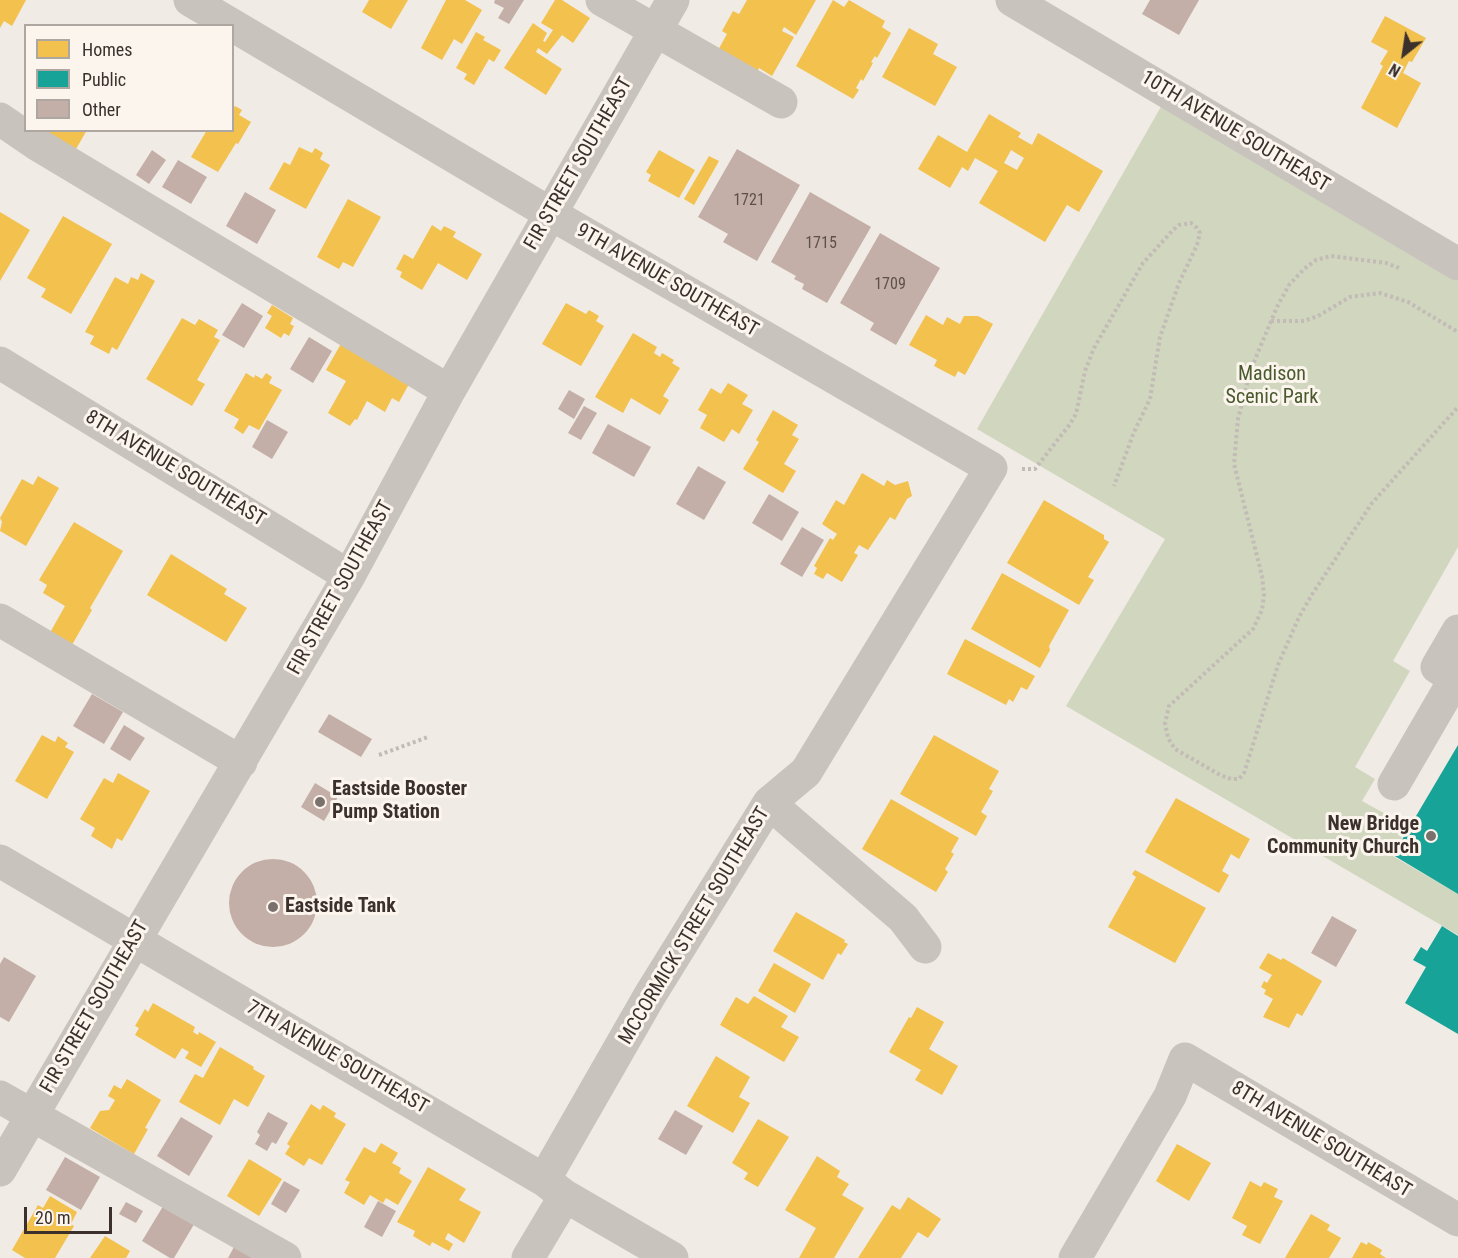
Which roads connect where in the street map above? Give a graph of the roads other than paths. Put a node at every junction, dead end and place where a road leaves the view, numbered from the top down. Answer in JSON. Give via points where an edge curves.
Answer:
{"nodes":[{"id":1,"x":190,"y":0,"type":"edge"},
{"id":2,"x":602,"y":0,"type":"edge"},
{"id":3,"x":672,"y":0,"type":"edge"},
{"id":4,"x":1012,"y":0,"type":"edge"},
{"id":5,"x":230,"y":24,"type":"edge"},
{"id":6,"x":234,"y":26,"type":"edge"},
{"id":7,"x":656,"y":31,"type":"junction"},
{"id":8,"x":781,"y":102,"type":"dead end"},
{"id":9,"x":0,"y":119,"type":"edge"},
{"id":10,"x":551,"y":214,"type":"junction"},
{"id":11,"x":1458,"y":264,"type":"edge"},
{"id":12,"x":0,"y":363,"type":"edge"},
{"id":13,"x":449,"y":391,"type":"junction"},
{"id":14,"x":991,"y":468,"type":"joint"},
{"id":15,"x":349,"y":576,"type":"junction"},
{"id":16,"x":0,"y":620,"type":"edge"},
{"id":17,"x":1458,"y":631,"type":"edge"},
{"id":18,"x":1456,"y":680,"type":"edge"},
{"id":19,"x":241,"y":762,"type":"junction"},
{"id":20,"x":1394,"y":784,"type":"dead end"},
{"id":21,"x":769,"y":802,"type":"junction"},
{"id":22,"x":0,"y":861,"type":"edge"},
{"id":23,"x":136,"y":940,"type":"junction"},
{"id":24,"x":926,"y":947,"type":"dead end"},
{"id":25,"x":0,"y":1097,"type":"edge"},
{"id":26,"x":32,"y":1116,"type":"junction"},
{"id":27,"x":0,"y":1170,"type":"edge"},
{"id":28,"x":554,"y":1188,"type":"junction"},
{"id":29,"x":1458,"y":1220,"type":"edge"},
{"id":30,"x":285,"y":1258,"type":"edge"},
{"id":31,"x":528,"y":1258,"type":"edge"},
{"id":32,"x":672,"y":1258,"type":"edge"},
{"id":33,"x":1075,"y":1258,"type":"edge"}],
"edges":[{"from":1,"to":5,"type":"street","name":"9TH AVENUE SOUTHEAST"},
{"from":2,"to":7,"type":"street"},
{"from":3,"to":7,"type":"street","name":"FIR STREET SOUTHEAST"},
{"from":4,"to":11,"type":"street","name":"10TH AVENUE SOUTHEAST"},
{"from":6,"to":10,"type":"street","name":"9TH AVENUE SOUTHEAST"},
{"from":7,"to":8,"type":"street"},
{"from":7,"to":10,"type":"street","name":"FIR STREET SOUTHEAST"},
{"from":9,"to":13,"type":"street"},
{"from":10,"to":13,"type":"street","name":"FIR STREET SOUTHEAST"},
{"from":10,"to":14,"type":"street","name":"9TH AVENUE SOUTHEAST"},
{"from":12,"to":15,"type":"street","name":"8TH AVENUE SOUTHEAST"},
{"from":13,"to":15,"type":"street","name":"FIR STREET SOUTHEAST"},
{"from":14,"to":21,"type":"street","name":"MCCORMICK STREET SOUTHEAST","via":[[806,772]]},
{"from":15,"to":19,"type":"street","name":"FIR STREET SOUTHEAST"},
{"from":16,"to":19,"type":"street"},
{"from":17,"to":18,"type":"street","via":[[1437,667]]},
{"from":18,"to":20,"type":"street"},
{"from":19,"to":23,"type":"street","name":"FIR STREET SOUTHEAST"},
{"from":21,"to":24,"type":"street","via":[[903,918]]},
{"from":21,"to":28,"type":"street","name":"MCCORMICK STREET SOUTHEAST","via":[[650,995]]},
{"from":22,"to":23,"type":"street","name":"7TH AVENUE SOUTHEAST"},
{"from":23,"to":26,"type":"street","name":"FIR STREET SOUTHEAST"},
{"from":23,"to":28,"type":"street","name":"7TH AVENUE SOUTHEAST"},
{"from":25,"to":26,"type":"street"},
{"from":26,"to":27,"type":"street","name":"FIR STREET SOUTHEAST"},
{"from":26,"to":30,"type":"street"},
{"from":28,"to":31,"type":"street","name":"MCCORMICK STREET SOUTHEAST"},
{"from":28,"to":32,"type":"street","name":"7TH AVENUE SOUTHEAST"},
{"from":29,"to":33,"type":"street","name":"8TH AVENUE SOUTHEAST","via":[[1185,1059],[1170,1096]]}]}
